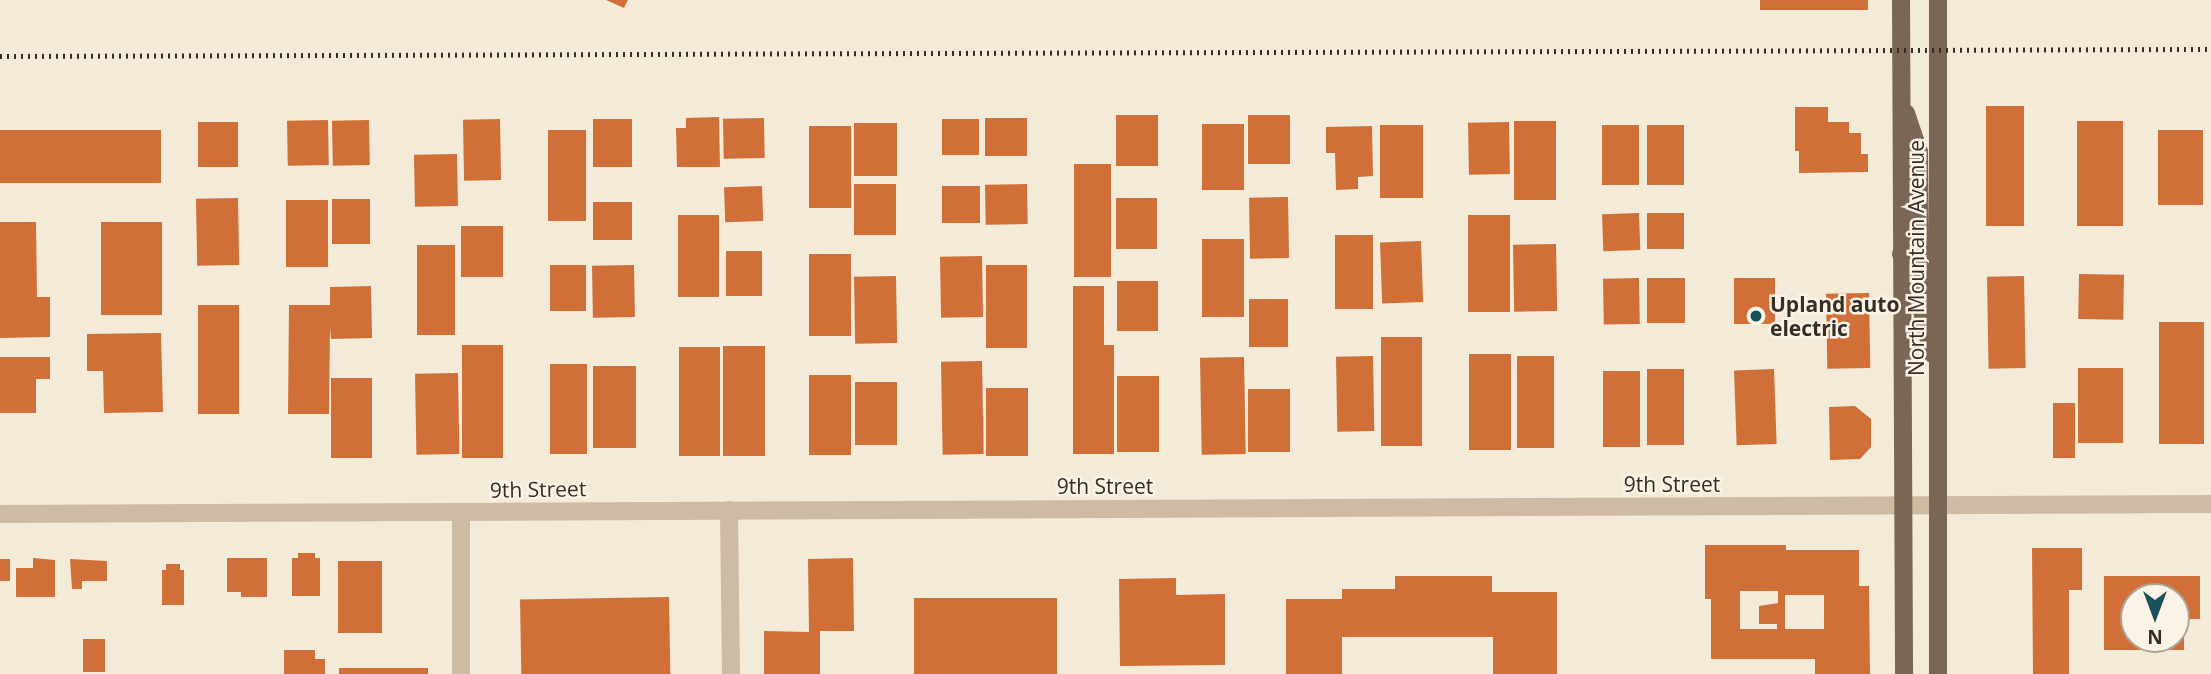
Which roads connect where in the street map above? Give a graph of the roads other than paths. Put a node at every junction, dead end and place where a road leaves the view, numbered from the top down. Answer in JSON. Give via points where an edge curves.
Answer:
{"nodes":[{"id":1,"x":1901,"y":0,"type":"edge"},
{"id":2,"x":1938,"y":0,"type":"edge"},
{"id":3,"x":1901,"y":100,"type":"junction"},
{"id":4,"x":1901,"y":254,"type":"junction"},
{"id":5,"x":1937,"y":256,"type":"junction"},
{"id":6,"x":1939,"y":374,"type":"junction"},
{"id":7,"x":2211,"y":504,"type":"edge"},
{"id":8,"x":1902,"y":506,"type":"junction"},
{"id":9,"x":1938,"y":506,"type":"junction"},
{"id":10,"x":729,"y":510,"type":"junction"},
{"id":11,"x":460,"y":513,"type":"junction"},
{"id":12,"x":0,"y":514,"type":"edge"},
{"id":13,"x":1904,"y":654,"type":"junction"},
{"id":14,"x":461,"y":674,"type":"edge"},
{"id":15,"x":731,"y":674,"type":"edge"},
{"id":16,"x":1904,"y":674,"type":"edge"},
{"id":17,"x":1913,"y":674,"type":"edge"},
{"id":18,"x":1938,"y":674,"type":"edge"}],
"edges":[{"from":1,"to":3,"type":"main road","name":"North Mountain Avenue"},
{"from":2,"to":5,"type":"main road","name":"North Mountain Avenue"},
{"from":3,"to":4,"type":"main road","name":"North Mountain Avenue"},
{"from":3,"to":5,"type":"main road","via":[[1919,152],[1920,239]]},
{"from":4,"to":6,"type":"main road","via":[[1922,270],[1922,311]]},
{"from":4,"to":8,"type":"main road","name":"North Mountain Avenue"},
{"from":5,"to":6,"type":"main road","name":"North Mountain Avenue"},
{"from":6,"to":9,"type":"main road","name":"North Mountain Avenue"},
{"from":7,"to":9,"type":"street","name":"9th Street"},
{"from":8,"to":9,"type":"street","name":"9th Street"},
{"from":8,"to":10,"type":"street","name":"9th Street"},
{"from":8,"to":13,"type":"main road","name":"North Mountain Avenue"},
{"from":9,"to":18,"type":"main road","name":"North Mountain Avenue"},
{"from":10,"to":11,"type":"street","name":"9th Street"},
{"from":10,"to":15,"type":"street"},
{"from":11,"to":12,"type":"street","name":"9th Street"},
{"from":11,"to":14,"type":"street"},
{"from":13,"to":16,"type":"main road","name":"North Mountain Avenue"},
{"from":13,"to":17,"type":"main road"}]}
